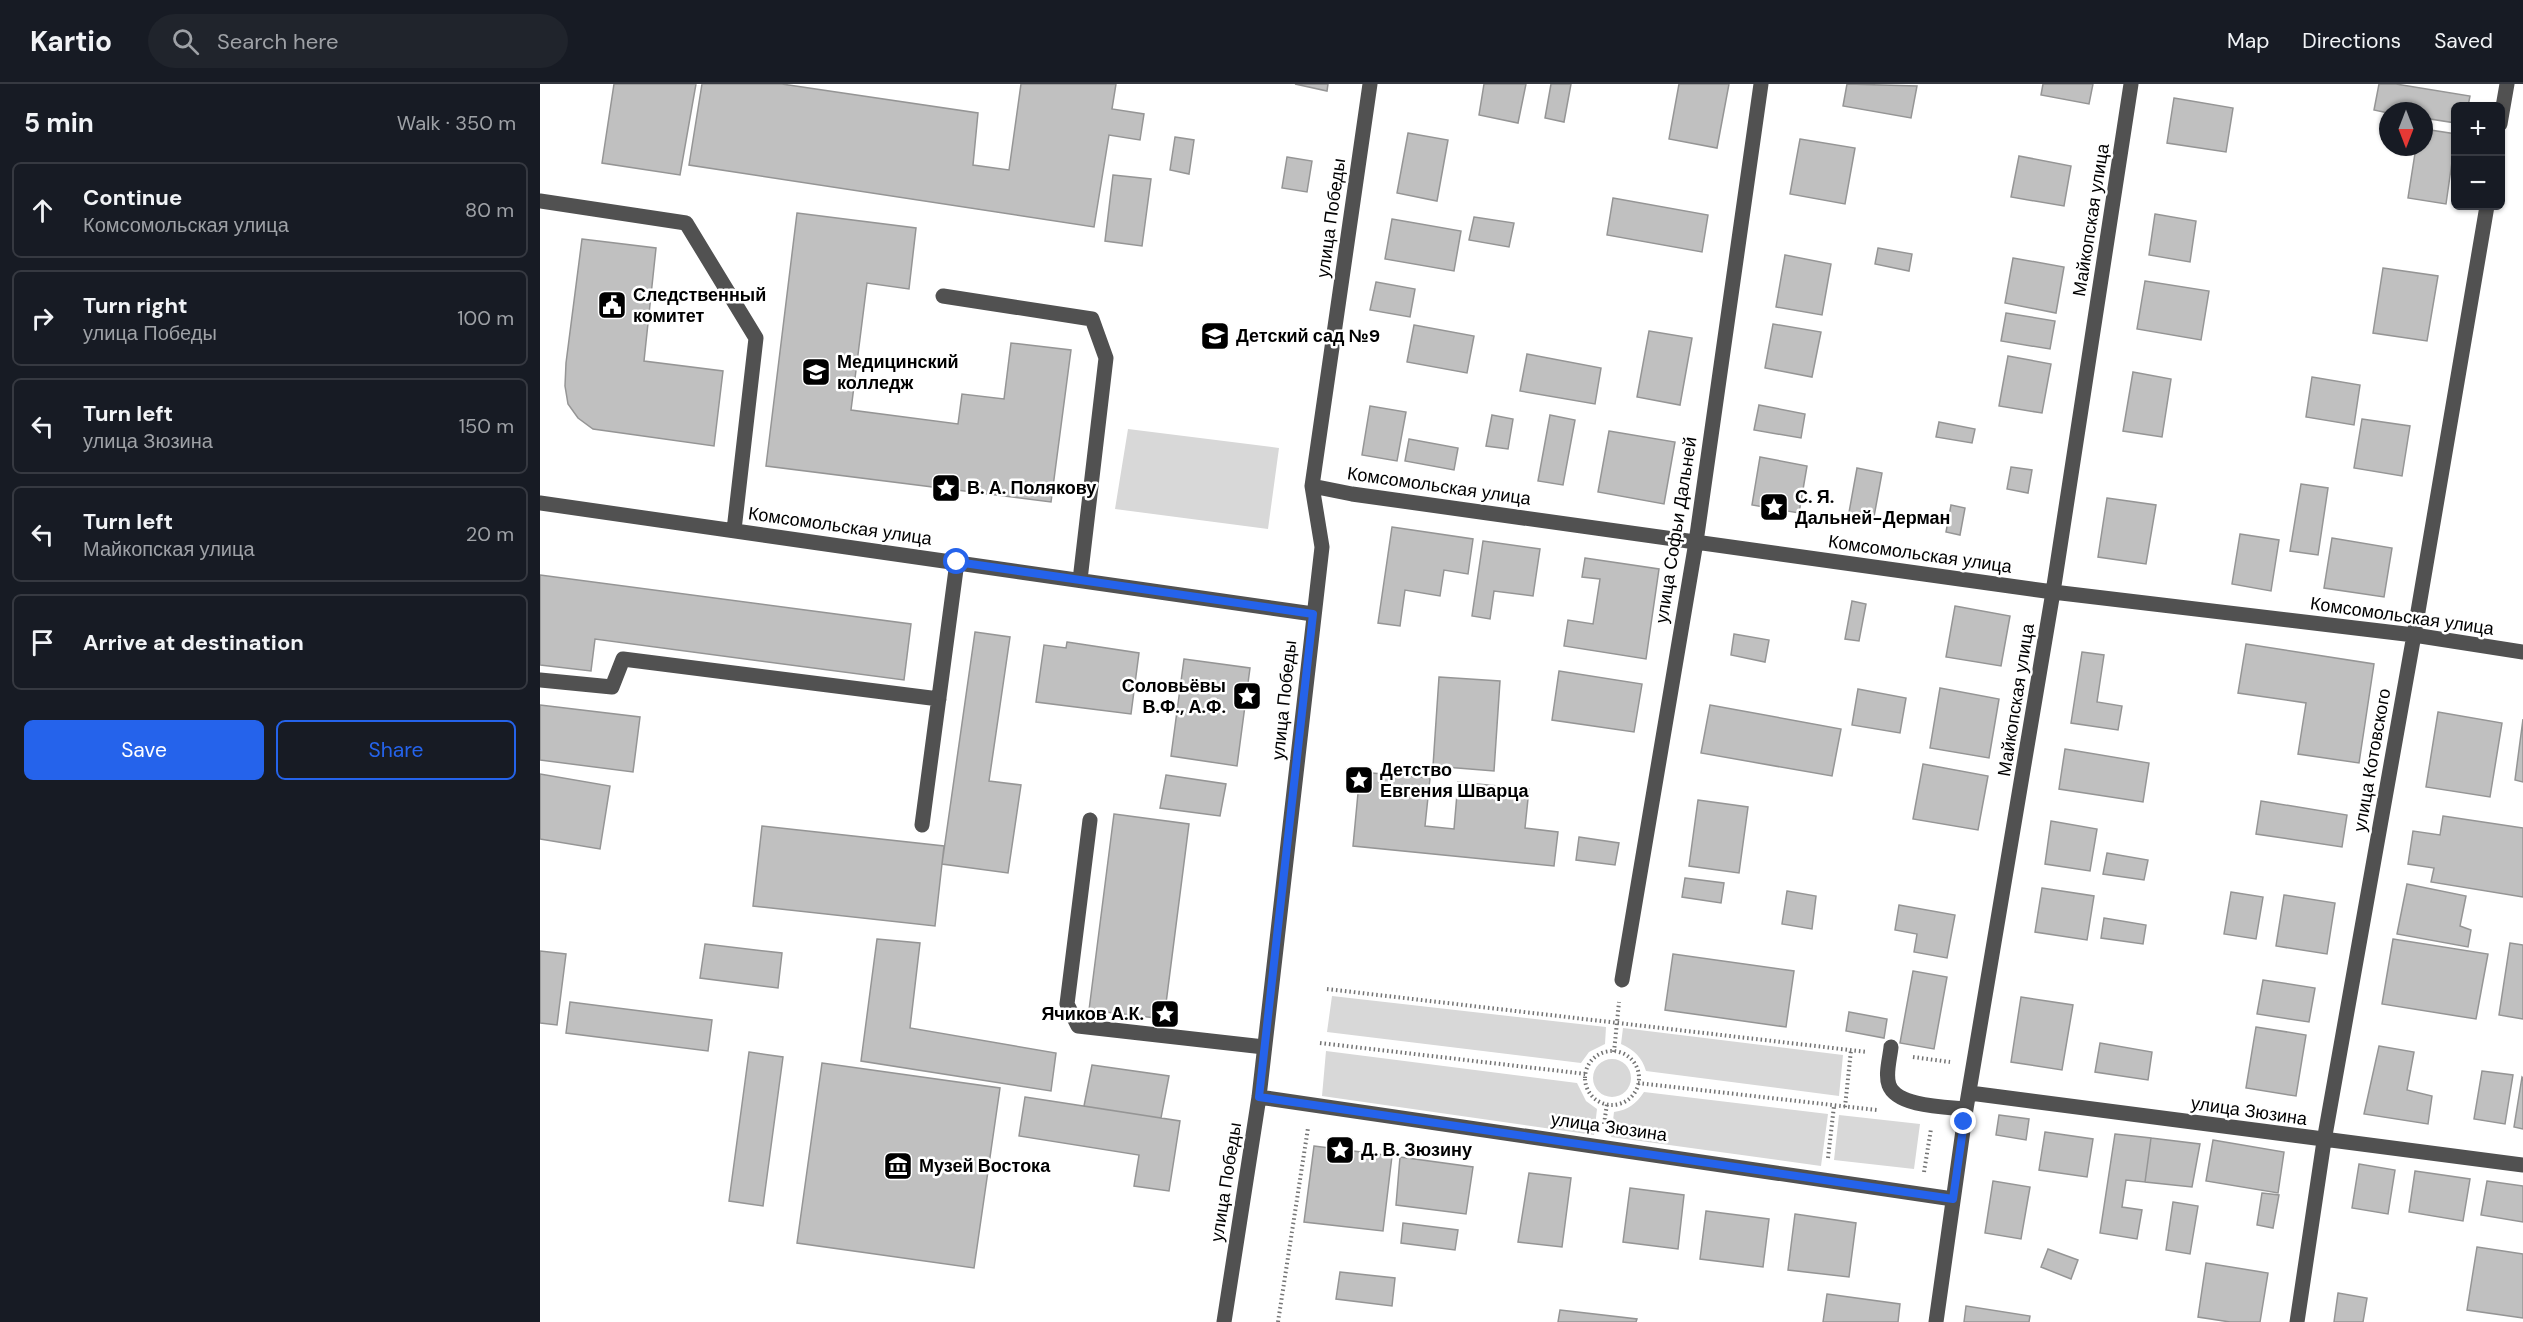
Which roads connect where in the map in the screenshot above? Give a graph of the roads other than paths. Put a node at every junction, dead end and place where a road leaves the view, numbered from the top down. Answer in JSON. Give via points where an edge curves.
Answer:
{"nodes":[{"id":1,"x":1370,"y":84,"type":"edge"},
{"id":2,"x":1761,"y":84,"type":"edge"},
{"id":3,"x":2131,"y":84,"type":"edge"},
{"id":4,"x":2507,"y":84,"type":"edge"},
{"id":5,"x":2504,"y":102,"type":"edge"},
{"id":6,"x":540,"y":201,"type":"edge"},
{"id":7,"x":2486,"y":210,"type":"edge"},
{"id":8,"x":943,"y":296,"type":"dead end"},
{"id":9,"x":1312,"y":486,"type":"junction"},
{"id":10,"x":540,"y":503,"type":"edge"},
{"id":11,"x":734,"y":530,"type":"junction"},
{"id":12,"x":1696,"y":542,"type":"junction"},
{"id":13,"x":957,"y":562,"type":"junction"},
{"id":14,"x":1080,"y":580,"type":"junction"},
{"id":15,"x":2053,"y":592,"type":"junction"},
{"id":16,"x":1313,"y":614,"type":"junction"},
{"id":17,"x":2414,"y":635,"type":"junction"},
{"id":18,"x":2523,"y":652,"type":"edge"},
{"id":19,"x":540,"y":680,"type":"edge"},
{"id":20,"x":939,"y":699,"type":"junction"},
{"id":21,"x":1090,"y":820,"type":"dead end"},
{"id":22,"x":922,"y":825,"type":"dead end"},
{"id":23,"x":1622,"y":981,"type":"road end"},
{"id":24,"x":1264,"y":1047,"type":"junction"},
{"id":25,"x":1890,"y":1051,"type":"road end"},
{"id":26,"x":1970,"y":1093,"type":"junction"},
{"id":27,"x":1259,"y":1097,"type":"junction"},
{"id":28,"x":1966,"y":1109,"type":"junction"},
{"id":29,"x":2324,"y":1141,"type":"junction"},
{"id":30,"x":2523,"y":1165,"type":"edge"},
{"id":31,"x":1953,"y":1199,"type":"junction"},
{"id":32,"x":1224,"y":1322,"type":"edge"},
{"id":33,"x":1936,"y":1322,"type":"edge"},
{"id":34,"x":2297,"y":1322,"type":"edge"}],
"edges":[{"from":1,"to":9,"type":"street","name":"улица Победы"},
{"from":2,"to":12,"type":"street","name":"улица Софьи Дальней"},
{"from":3,"to":15,"type":"street","name":"Майкопская улица"},
{"from":4,"to":5,"type":"street"},
{"from":6,"to":11,"type":"street","via":[[686,223],[756,338]]},
{"from":7,"to":17,"type":"street","name":"улица Котовского"},
{"from":8,"to":14,"type":"street","via":[[1092,319],[1106,358]]},
{"from":9,"to":12,"type":"street","name":"Комсомольская улица"},
{"from":9,"to":16,"type":"street","name":"улица Победы","via":[[1322,547]]},
{"from":10,"to":11,"type":"street","name":"Комсомольская улица"},
{"from":11,"to":13,"type":"street","name":"Комсомольская улица"},
{"from":12,"to":15,"type":"street","name":"Комсомольская улица"},
{"from":12,"to":23,"type":"street","name":"улица Софьи Дальней"},
{"from":13,"to":14,"type":"street","name":"Комсомольская улица"},
{"from":13,"to":20,"type":"street"},
{"from":14,"to":16,"type":"street","name":"Комсомольская улица"},
{"from":15,"to":17,"type":"street","name":"Комсомольская улица"},
{"from":15,"to":26,"type":"street","name":"Майкопская улица"},
{"from":16,"to":24,"type":"street","name":"улица Победы"},
{"from":17,"to":18,"type":"street","name":"Комсомольская улица"},
{"from":17,"to":29,"type":"street","name":"улица Котовского"},
{"from":19,"to":20,"type":"street","via":[[612,687],[624,659]]},
{"from":20,"to":22,"type":"street"},
{"from":21,"to":24,"type":"street","via":[[1067,1004],[1078,1026]]},
{"from":24,"to":27,"type":"street","name":"улица Победы"},
{"from":25,"to":28,"type":"street","via":[[1889,1085],[1896,1096],[1915,1103]]},
{"from":26,"to":28,"type":"street","name":"Майкопская улица"},
{"from":26,"to":29,"type":"street","name":"улица Зюзина"},
{"from":27,"to":31,"type":"street","name":"улица Зюзина"},
{"from":27,"to":32,"type":"street","name":"улица Победы"},
{"from":28,"to":31,"type":"street","name":"Майкопская улица"},
{"from":29,"to":30,"type":"street","name":"улица Зюзина"},
{"from":29,"to":34,"type":"street","name":"улица Котовского"},
{"from":31,"to":33,"type":"street","name":"Майкопская улица"}]}
